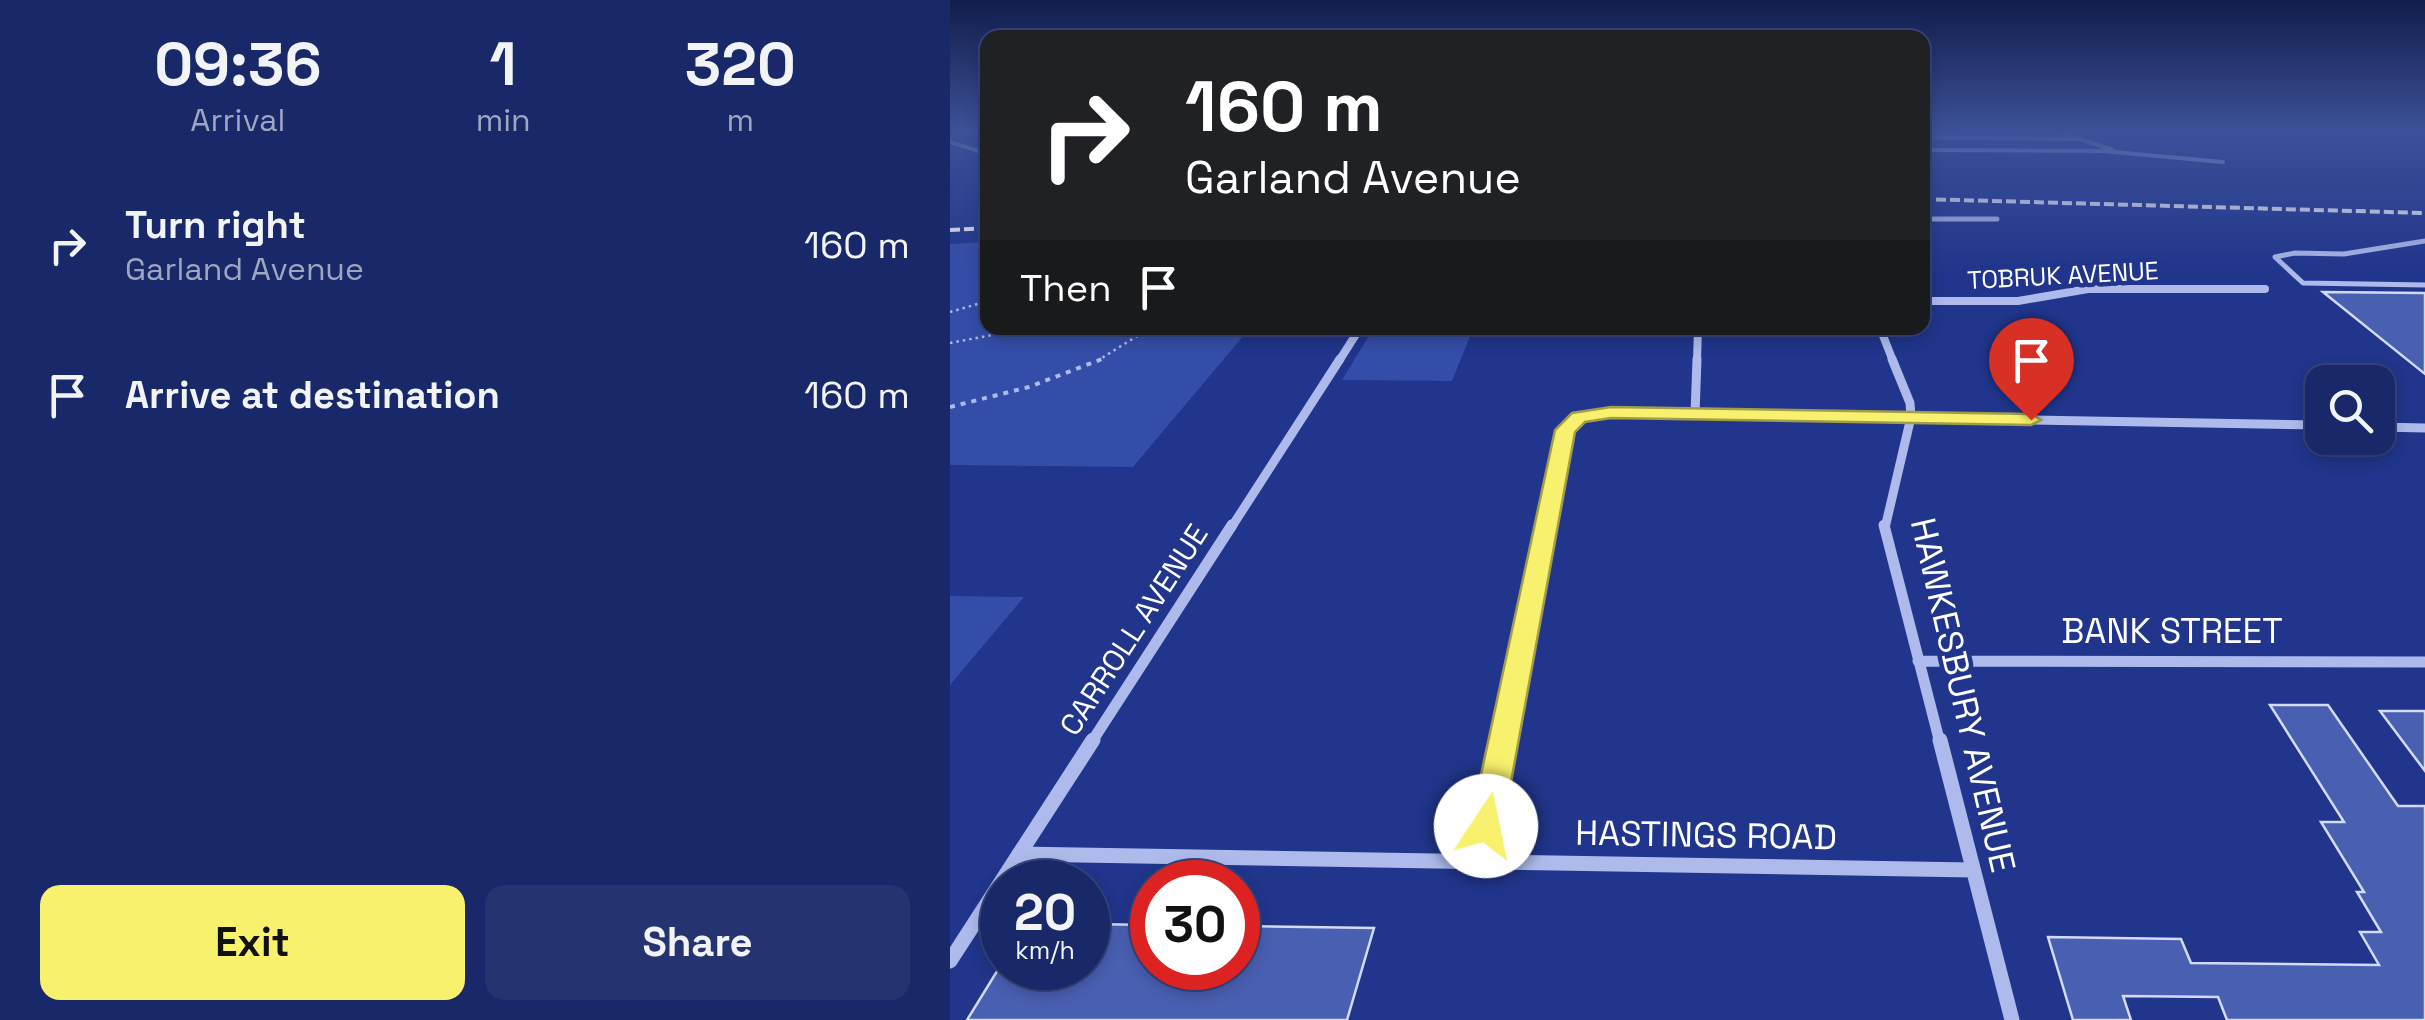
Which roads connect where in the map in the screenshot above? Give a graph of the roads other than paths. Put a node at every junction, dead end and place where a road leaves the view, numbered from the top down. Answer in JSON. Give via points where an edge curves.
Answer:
{"nodes":[{"id":1,"x":1930,"y":218,"type":"edge"},
{"id":2,"x":1997,"y":219,"type":"dead end"},
{"id":3,"x":2425,"y":241,"type":"edge"},
{"id":4,"x":2425,"y":285,"type":"edge"},
{"id":5,"x":2265,"y":289,"type":"dead end"},
{"id":6,"x":1930,"y":301,"type":"edge"},
{"id":7,"x":1355,"y":335,"type":"edge"},
{"id":8,"x":1698,"y":335,"type":"edge"},
{"id":9,"x":1883,"y":335,"type":"edge"},
{"id":10,"x":1695,"y":414,"type":"junction"},
{"id":11,"x":1911,"y":417,"type":"junction"},
{"id":12,"x":2305,"y":426,"type":"edge"},
{"id":13,"x":2395,"y":427,"type":"edge"},
{"id":14,"x":2425,"y":428,"type":"edge"},
{"id":15,"x":1918,"y":661,"type":"junction"},
{"id":16,"x":2425,"y":662,"type":"edge"},
{"id":17,"x":1018,"y":854,"type":"junction"},
{"id":18,"x":1479,"y":862,"type":"junction"},
{"id":19,"x":1974,"y":870,"type":"junction"},
{"id":20,"x":950,"y":960,"type":"edge"},
{"id":21,"x":2012,"y":1020,"type":"edge"}],
"edges":[{"from":1,"to":2,"type":"street"},
{"from":3,"to":4,"type":"lane","via":[[2275,257],[2303,284]]},
{"from":5,"to":6,"type":"street","name":"TOBRUK AVENUE","via":[[2088,289],[2018,301]]},
{"from":7,"to":17,"type":"street","name":"CARROLL AVENUE"},
{"from":8,"to":10,"type":"street"},
{"from":9,"to":11,"type":"street"},
{"from":10,"to":11,"type":"street"},
{"from":10,"to":18,"type":"street","via":[[1611,412],[1578,417],[1565,430]]},
{"from":11,"to":12,"type":"street"},
{"from":11,"to":15,"type":"street","name":"HAWKESBURY AVENUE","via":[[1884,524]]},
{"from":13,"to":14,"type":"street"},
{"from":15,"to":16,"type":"street","name":"BANK STREET"},
{"from":15,"to":19,"type":"street","name":"HAWKESBURY AVENUE"},
{"from":17,"to":18,"type":"street","name":"HASTINGS ROAD"},
{"from":17,"to":20,"type":"street","name":"CARROLL AVENUE"},
{"from":18,"to":19,"type":"street","name":"HASTINGS ROAD"},
{"from":19,"to":21,"type":"street","name":"HAWKESBURY AVENUE"}]}
